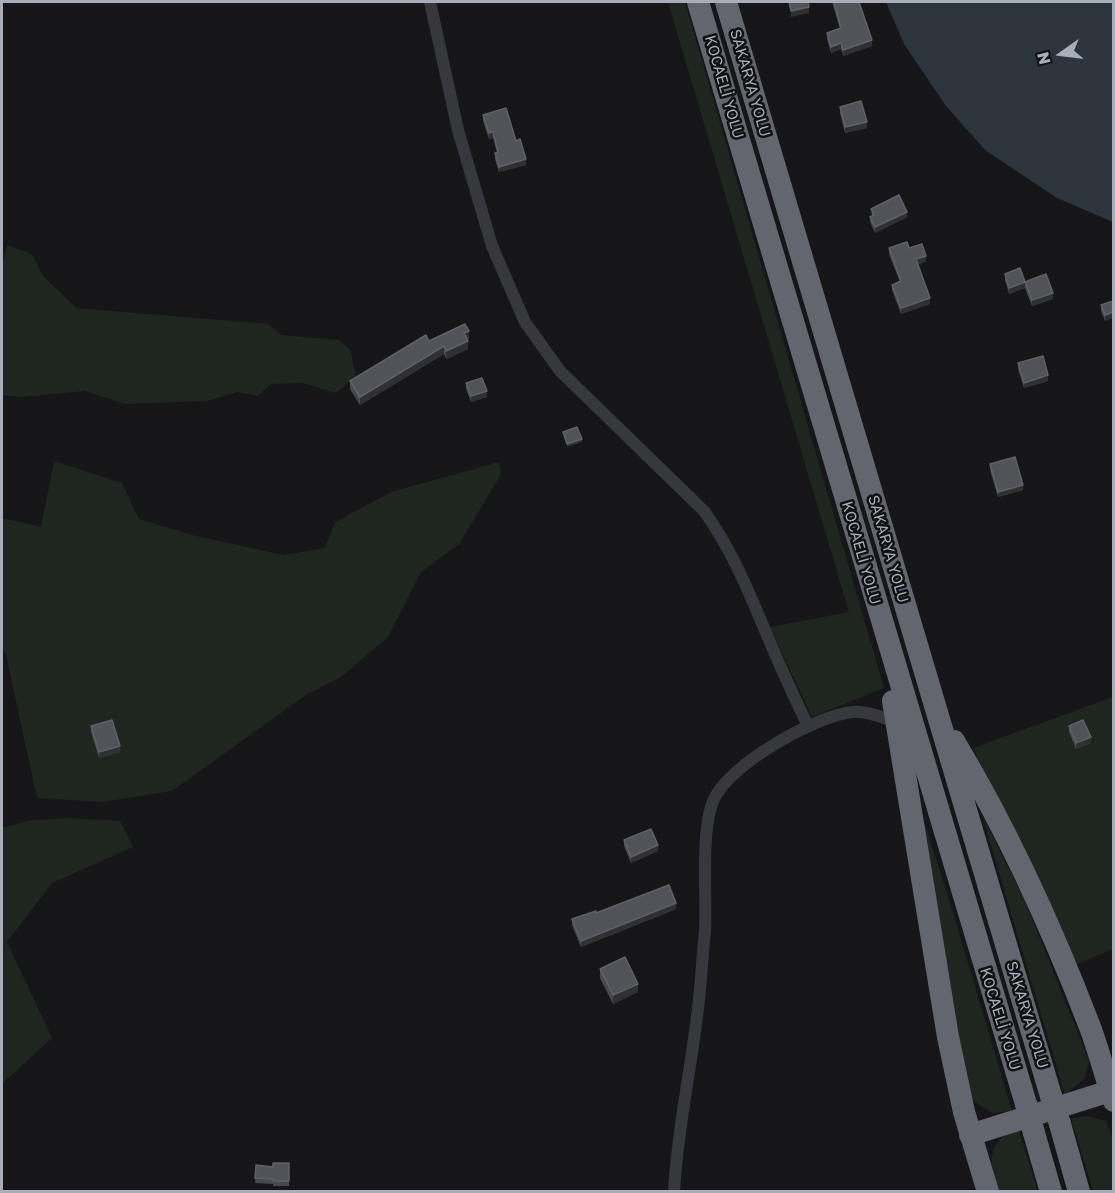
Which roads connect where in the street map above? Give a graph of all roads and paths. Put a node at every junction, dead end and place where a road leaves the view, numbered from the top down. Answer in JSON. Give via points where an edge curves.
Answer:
{"nodes":[{"id":1,"x":430,"y":2,"type":"edge"},
{"id":2,"x":698,"y":2,"type":"edge"},
{"id":3,"x":726,"y":2,"type":"edge"},
{"id":4,"x":882,"y":623,"type":"junction"},
{"id":5,"x":937,"y":713,"type":"junction"},
{"id":6,"x":896,"y":722,"type":"junction"},
{"id":7,"x":808,"y":726,"type":"junction"},
{"id":8,"x":1112,"y":1096,"type":"edge"},
{"id":9,"x":970,"y":1135,"type":"junction"},
{"id":10,"x":674,"y":1191,"type":"edge"},
{"id":11,"x":988,"y":1191,"type":"edge"},
{"id":12,"x":1051,"y":1191,"type":"edge"},
{"id":13,"x":1079,"y":1191,"type":"edge"}],
"edges":[{"from":1,"to":7,"type":"street","via":[[458,129],[492,246],[525,322],[560,371],[704,511],[737,563]]},
{"from":2,"to":4,"type":"highway","name":"KOCAELİ YOLU"},
{"from":3,"to":5,"type":"highway","name":"SAKARYA YOLU"},
{"from":4,"to":6,"type":"highway"},
{"from":4,"to":12,"type":"highway","name":"KOCAELİ YOLU","bridge":true},
{"from":5,"to":8,"type":"highway","via":[[977,780],[1054,938]]},
{"from":5,"to":13,"type":"highway","name":"SAKARYA YOLU","bridge":true},
{"from":6,"to":7,"type":"street","via":[[855,711]]},
{"from":6,"to":9,"type":"highway","via":[[935,965]]},
{"from":7,"to":10,"type":"street","via":[[739,769],[722,785],[710,810],[697,1015]]},
{"from":8,"to":9,"type":"highway"},
{"from":9,"to":11,"type":"highway"}]}
